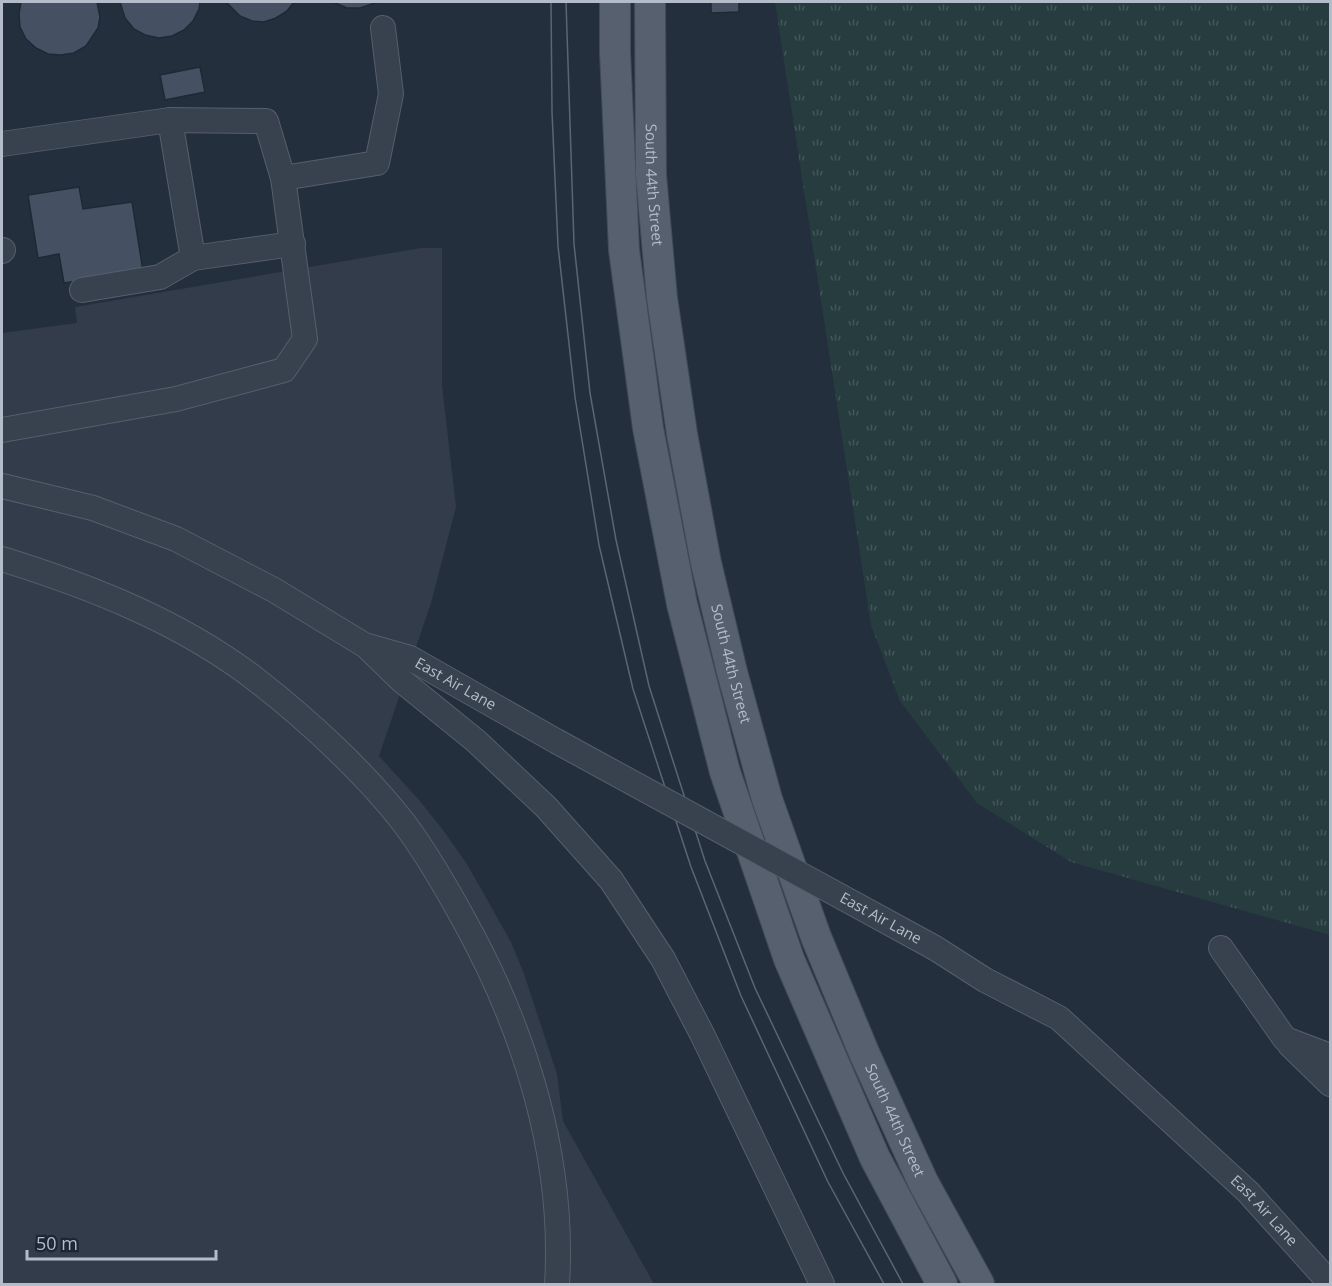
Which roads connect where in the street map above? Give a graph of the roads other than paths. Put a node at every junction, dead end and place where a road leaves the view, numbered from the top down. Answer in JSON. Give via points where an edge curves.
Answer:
{"nodes":[{"id":1,"x":615,"y":2,"type":"edge"},
{"id":2,"x":650,"y":2,"type":"edge"},
{"id":3,"x":383,"y":28,"type":"dead end"},
{"id":4,"x":170,"y":120,"type":"junction"},
{"id":5,"x":2,"y":144,"type":"edge"},
{"id":6,"x":284,"y":178,"type":"junction"},
{"id":7,"x":293,"y":244,"type":"junction"},
{"id":8,"x":193,"y":258,"type":"junction"},
{"id":9,"x":82,"y":290,"type":"dead end"},
{"id":10,"x":2,"y":430,"type":"edge"},
{"id":11,"x":2,"y":486,"type":"edge"},
{"id":12,"x":2,"y":559,"type":"edge"},
{"id":13,"x":366,"y":646,"type":"junction"},
{"id":14,"x":1221,"y":948,"type":"dead end"},
{"id":15,"x":1284,"y":1039,"type":"junction"},
{"id":16,"x":1330,"y":1056,"type":"edge"},
{"id":17,"x":1330,"y":1084,"type":"edge"},
{"id":18,"x":1330,"y":1283,"type":"edge"},
{"id":19,"x":557,"y":1284,"type":"edge"},
{"id":20,"x":822,"y":1284,"type":"edge"},
{"id":21,"x":942,"y":1284,"type":"edge"},
{"id":22,"x":979,"y":1284,"type":"edge"}],
"edges":[{"from":1,"to":21,"type":"main road","name":"South 44th Street","via":[[624,250],[648,428],[682,604],[725,772],[789,959],[875,1158]]},
{"from":2,"to":22,"type":"main road","name":"South 44th Street","via":[[651,175],[662,298],[706,563],[732,672],[767,799],[816,937],[923,1182]]},
{"from":3,"to":6,"type":"street","via":[[391,94],[377,163]]},
{"from":4,"to":5,"type":"street"},
{"from":4,"to":6,"type":"street","via":[[266,121]]},
{"from":4,"to":8,"type":"street"},
{"from":6,"to":7,"type":"street"},
{"from":7,"to":8,"type":"street"},
{"from":7,"to":10,"type":"street","via":[[305,339],[284,370],[176,399]]},
{"from":8,"to":9,"type":"street","via":[[160,277]]},
{"from":11,"to":13,"type":"street","name":"East Air Lane","via":[[93,508],[176,540],[274,590]]},
{"from":12,"to":19,"type":"street","via":[[106,596],[157,619],[259,681],[336,749],[404,823],[435,868],[484,956],[522,1049],[546,1138],[553,1183],[558,1228]]},
{"from":13,"to":18,"type":"street","name":"East Air Lane","bridge":true,"via":[[410,658],[1059,1018],[1248,1192]]},
{"from":13,"to":20,"type":"street","name":"East Air Lane","via":[[546,807],[611,880],[663,959]]},
{"from":14,"to":15,"type":"street"},
{"from":15,"to":16,"type":"street"},
{"from":15,"to":17,"type":"street"}]}
